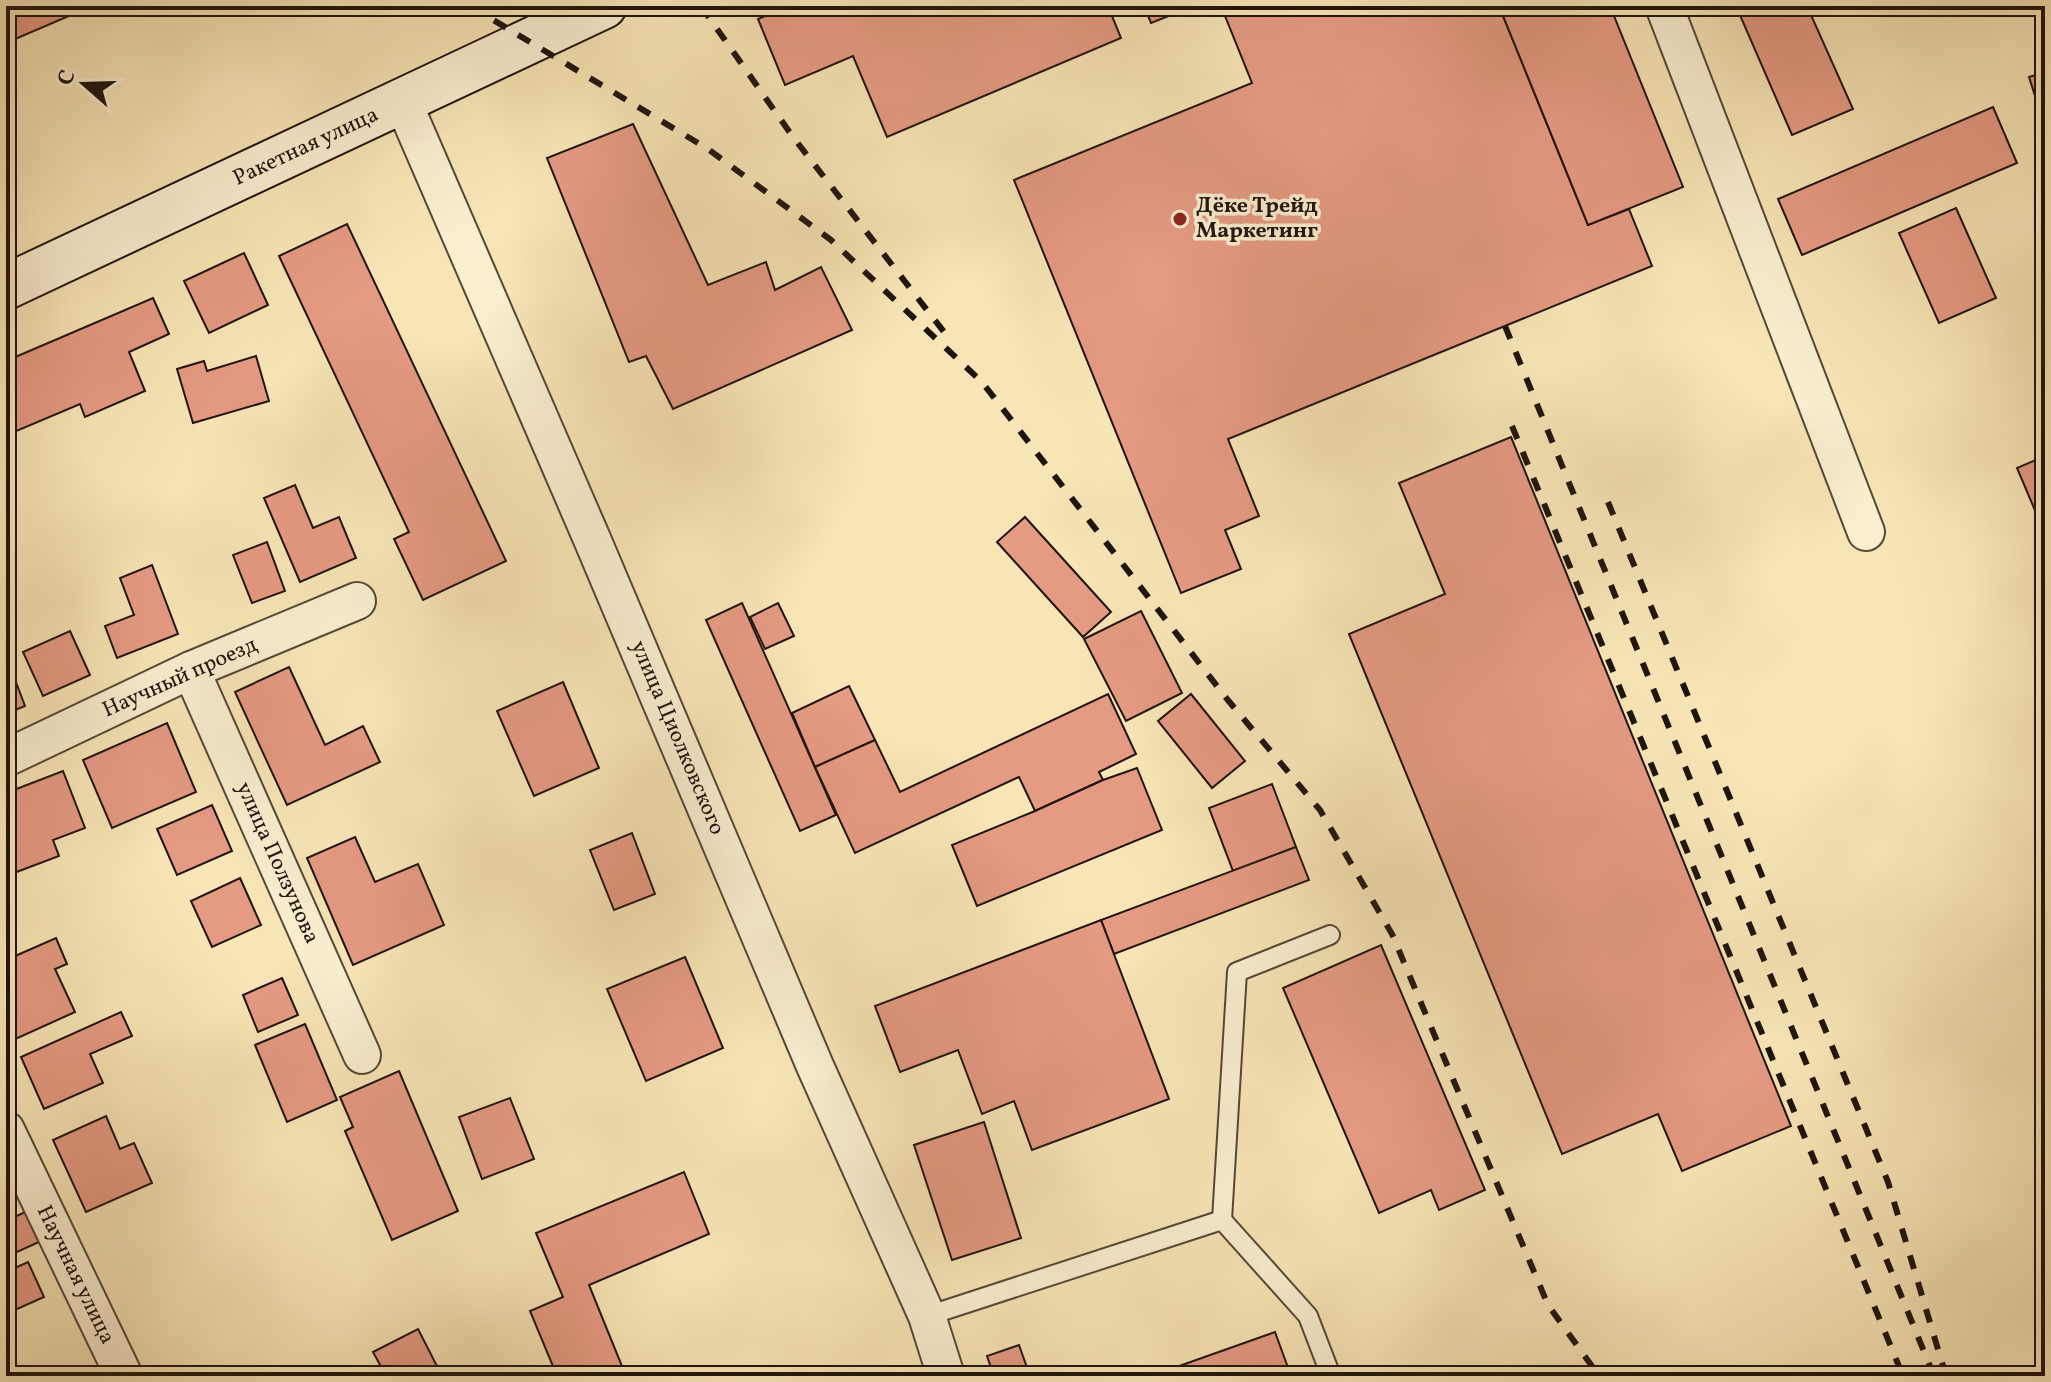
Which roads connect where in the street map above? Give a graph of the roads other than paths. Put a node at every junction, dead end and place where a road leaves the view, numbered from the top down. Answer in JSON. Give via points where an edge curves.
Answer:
{"nodes":[{"id":1,"x":604,"y":6,"type":"edge"},
{"id":2,"x":1664,"y":6,"type":"edge"},
{"id":3,"x":548,"y":18,"type":"edge"},
{"id":4,"x":403,"y":102,"type":"junction"},
{"id":5,"x":6,"y":287,"type":"edge"},
{"id":6,"x":1866,"y":532,"type":"dead end"},
{"id":7,"x":357,"y":601,"type":"dead end"},
{"id":8,"x":191,"y":670,"type":"junction"},
{"id":9,"x":6,"y":758,"type":"edge"},
{"id":10,"x":1330,"y":935,"type":"dead end"},
{"id":11,"x":362,"y":1055,"type":"dead end"},
{"id":12,"x":6,"y":1130,"type":"edge"},
{"id":13,"x":1222,"y":1220,"type":"junction"},
{"id":14,"x":927,"y":1316,"type":"junction"},
{"id":15,"x":124,"y":1376,"type":"edge"},
{"id":16,"x":946,"y":1376,"type":"edge"},
{"id":17,"x":1331,"y":1376,"type":"edge"}],
"edges":[{"from":1,"to":3,"type":"street","name":"Ракетная улица"},
{"from":2,"to":6,"type":"street"},
{"from":3,"to":4,"type":"street","name":"Ракетная улица"},
{"from":4,"to":5,"type":"street","name":"Ракетная улица"},
{"from":4,"to":14,"type":"street","name":"улица Циолковского"},
{"from":7,"to":8,"type":"street","name":"Научный проезд"},
{"from":8,"to":9,"type":"street","name":"Научный проезд"},
{"from":8,"to":11,"type":"street","name":"улица Ползунова"},
{"from":10,"to":13,"type":"lane","via":[[1237,972]]},
{"from":12,"to":15,"type":"street","name":"Научная улица"},
{"from":13,"to":14,"type":"lane"},
{"from":13,"to":17,"type":"lane","via":[[1308,1316]]},
{"from":14,"to":16,"type":"street","name":"улица Циолковского"}]}
